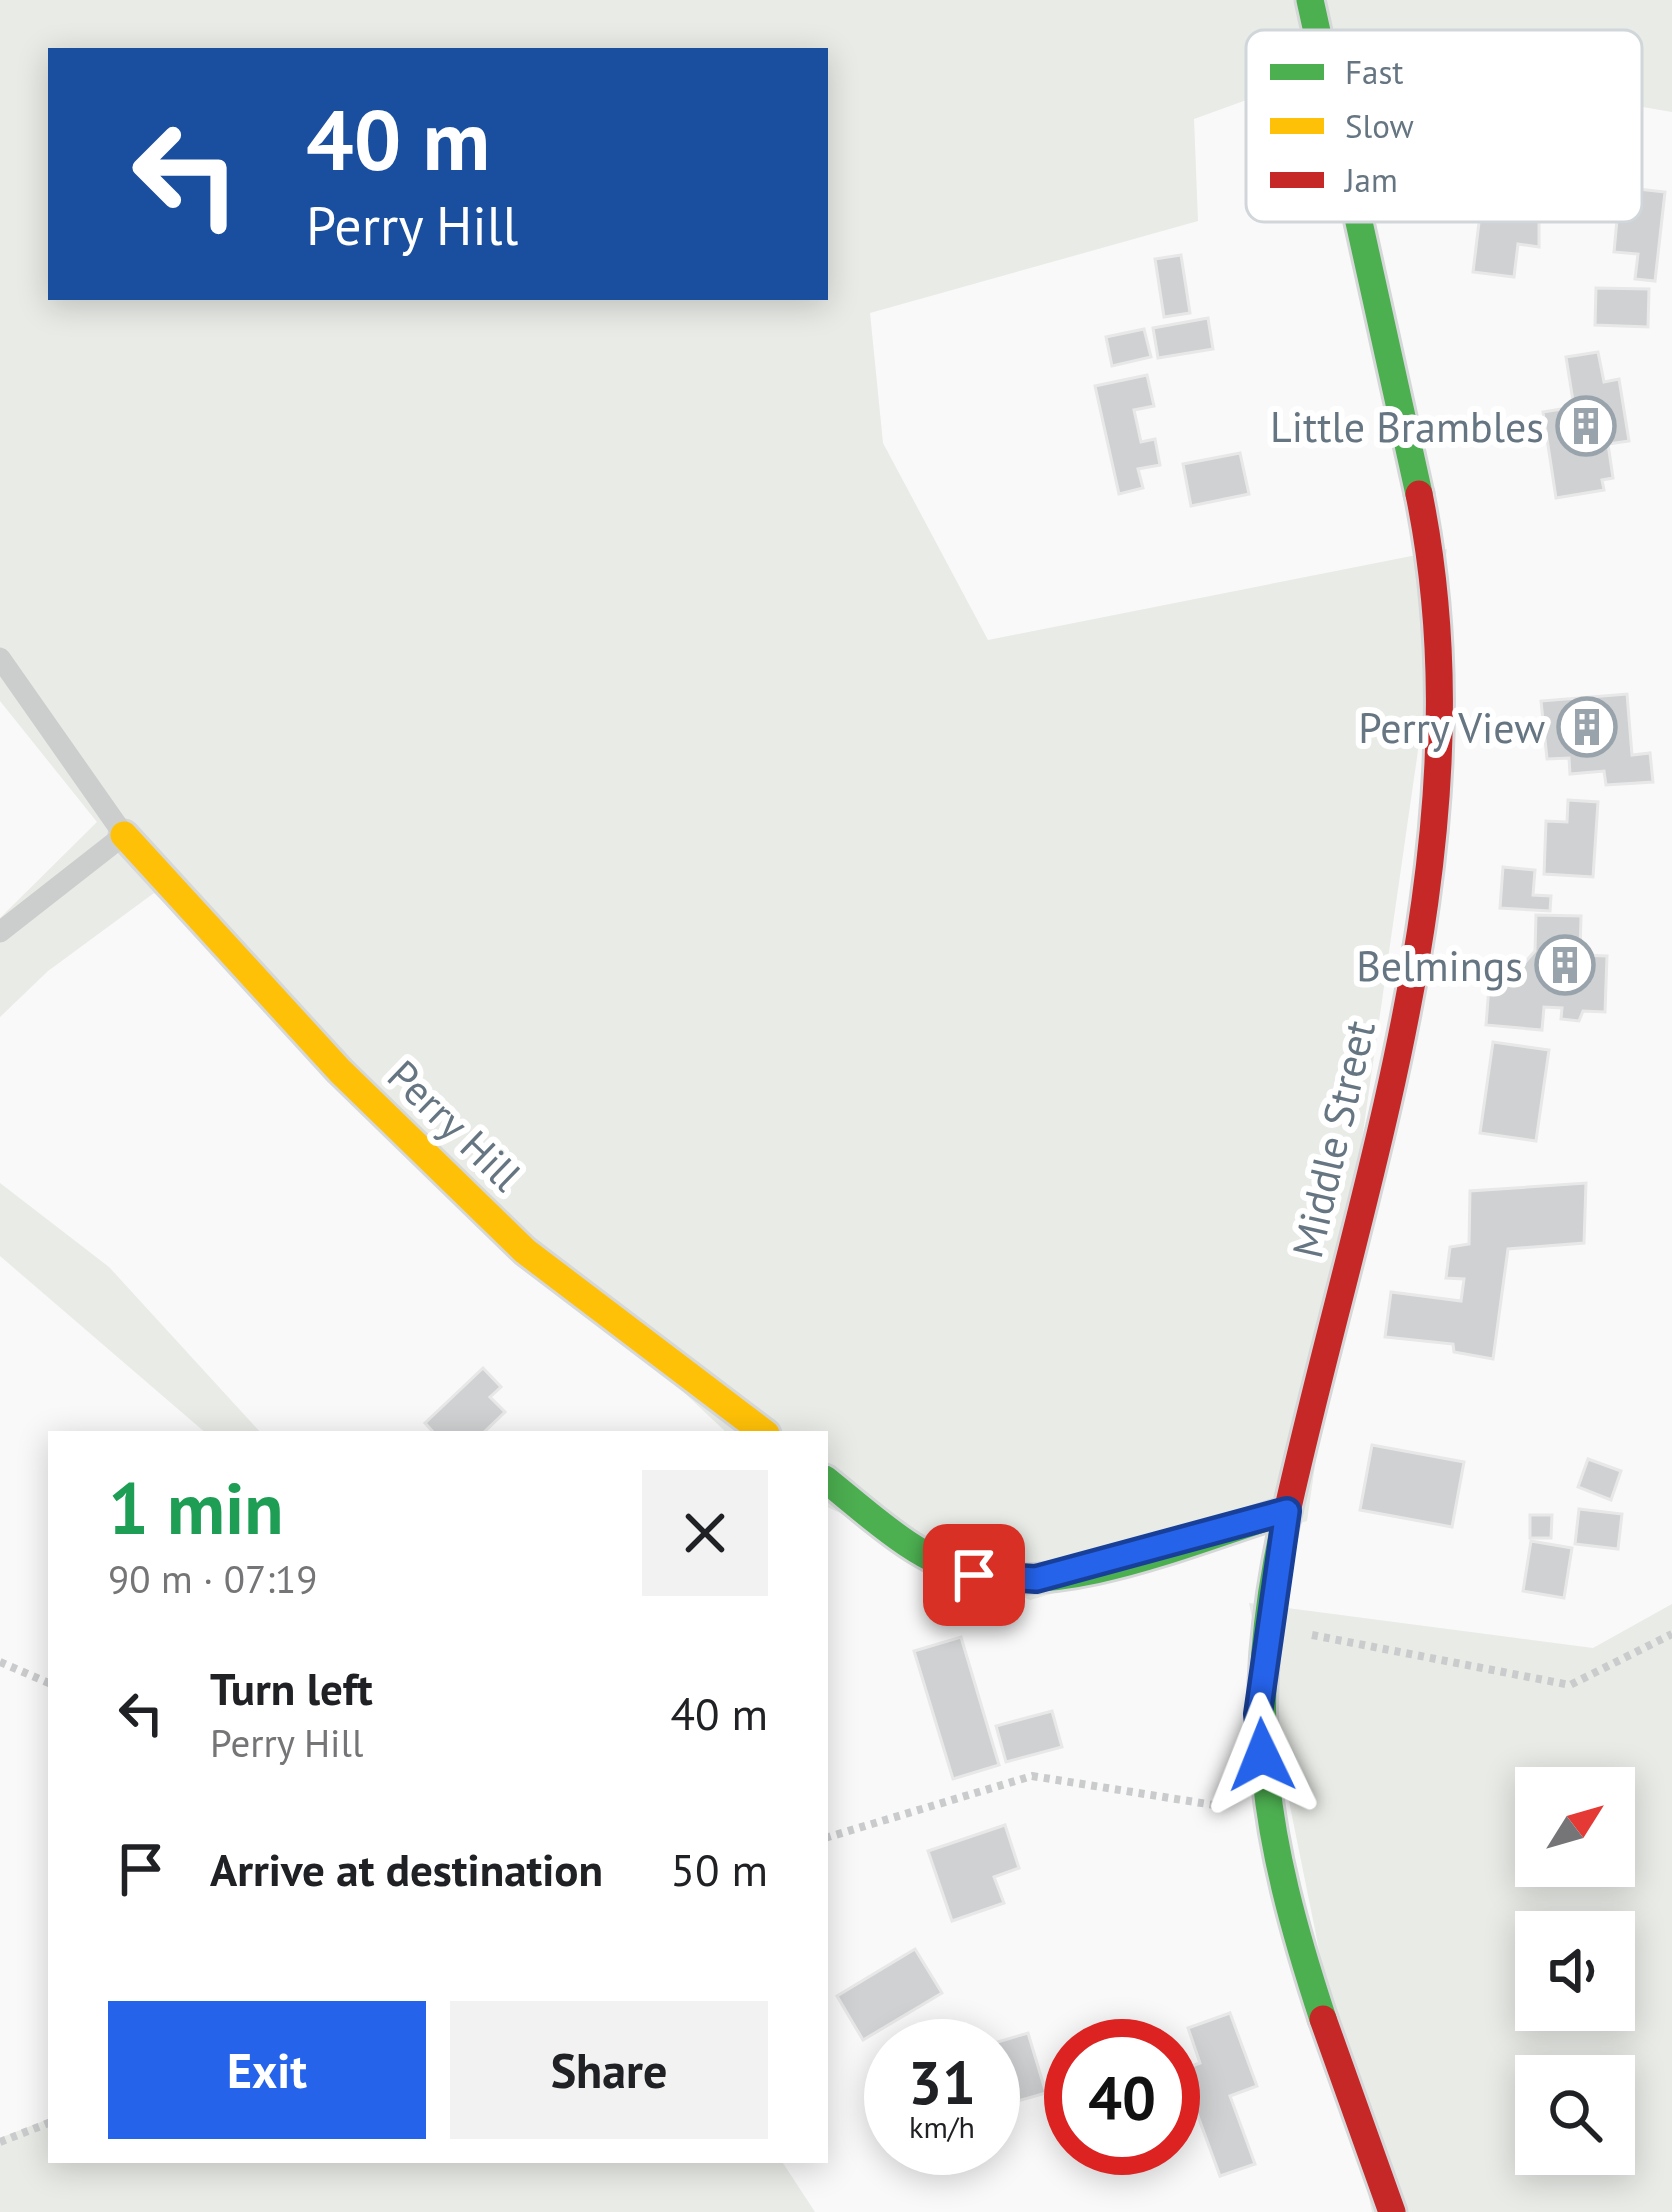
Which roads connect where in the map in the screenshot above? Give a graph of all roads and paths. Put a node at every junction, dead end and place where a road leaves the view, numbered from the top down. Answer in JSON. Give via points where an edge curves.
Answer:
{"nodes":[{"id":1,"x":1310,"y":0,"type":"edge"},
{"id":2,"x":1317,"y":30,"type":"edge"},
{"id":3,"x":1359,"y":222,"type":"edge"},
{"id":4,"x":0,"y":658,"type":"edge"},
{"id":5,"x":124,"y":835,"type":"junction"},
{"id":6,"x":0,"y":932,"type":"edge"},
{"id":7,"x":762,"y":1431,"type":"edge"},
{"id":8,"x":828,"y":1481,"type":"edge"},
{"id":9,"x":1287,"y":1511,"type":"junction"},
{"id":10,"x":1269,"y":1626,"type":"junction"},
{"id":11,"x":1672,"y":1634,"type":"edge"},
{"id":12,"x":0,"y":1662,"type":"edge"},
{"id":13,"x":48,"y":1683,"type":"edge"},
{"id":14,"x":1270,"y":1814,"type":"junction"},
{"id":15,"x":828,"y":1837,"type":"edge"},
{"id":16,"x":48,"y":2123,"type":"edge"},
{"id":17,"x":0,"y":2142,"type":"edge"},
{"id":18,"x":1392,"y":2212,"type":"edge"}],
"edges":[{"from":1,"to":2,"type":"street","name":"Middle Street"},
{"from":3,"to":9,"type":"street","name":"Middle Street","via":[[1435,582],[1441,670],[1423,925]]},
{"from":4,"to":5,"type":"lane"},
{"from":5,"to":6,"type":"lane"},
{"from":5,"to":7,"type":"street","name":"Perry Hill","via":[[340,1071],[525,1252]]},
{"from":8,"to":9,"type":"street","via":[[916,1549],[974,1575],[1036,1579]]},
{"from":9,"to":10,"type":"street","name":"Middle Street"},
{"from":10,"to":11,"type":"path","via":[[1570,1685]]},
{"from":10,"to":14,"type":"street","name":"Middle Street","via":[[1258,1714]]},
{"from":12,"to":13,"type":"path"},
{"from":14,"to":15,"type":"path","via":[[1031,1776]]},
{"from":14,"to":18,"type":"street","name":"Middle Street","via":[[1291,1914]]},
{"from":16,"to":17,"type":"path"}]}
